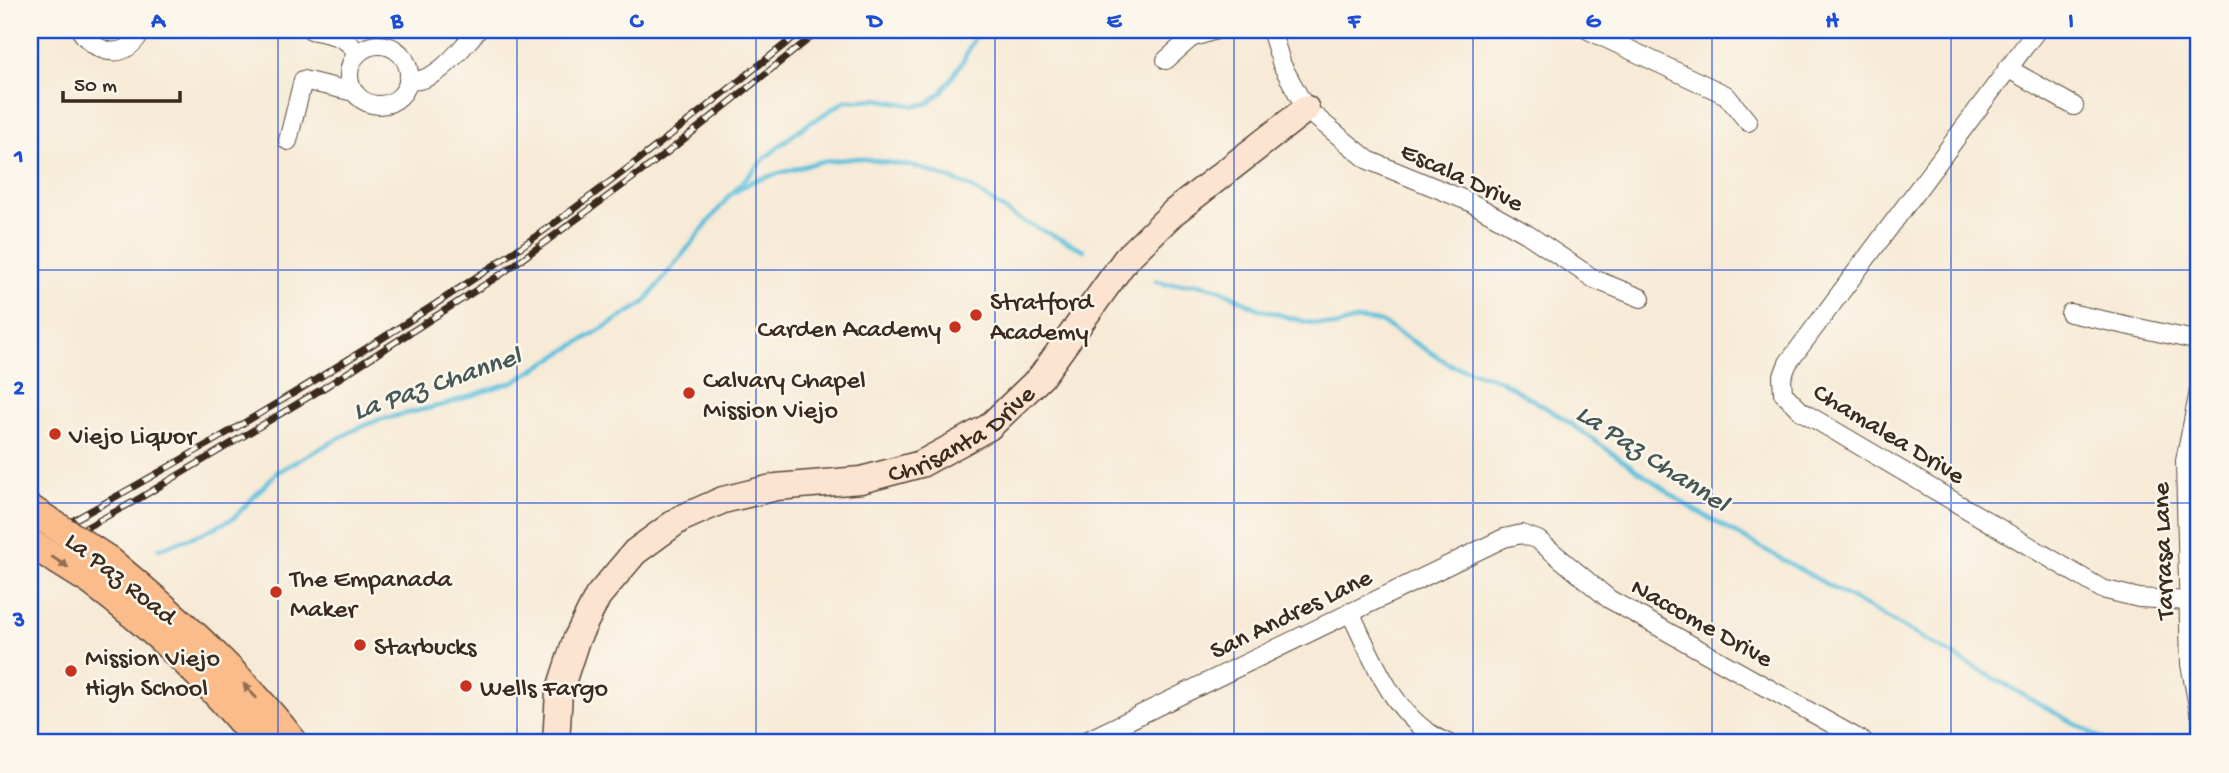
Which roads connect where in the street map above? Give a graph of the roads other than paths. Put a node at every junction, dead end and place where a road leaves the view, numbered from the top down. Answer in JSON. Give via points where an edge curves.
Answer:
{"nodes":[{"id":1,"x":80,"y":30,"type":"edge"},
{"id":2,"x":142,"y":30,"type":"edge"},
{"id":3,"x":310,"y":30,"type":"edge"},
{"id":4,"x":478,"y":30,"type":"edge"},
{"id":5,"x":1216,"y":30,"type":"edge"},
{"id":6,"x":1271,"y":30,"type":"edge"},
{"id":7,"x":1588,"y":30,"type":"edge"},
{"id":8,"x":2037,"y":30,"type":"edge"},
{"id":9,"x":379,"y":37,"type":"edge"},
{"id":10,"x":357,"y":54,"type":"junction"},
{"id":11,"x":1166,"y":60,"type":"dead end"},
{"id":12,"x":2007,"y":68,"type":"junction"},
{"id":13,"x":408,"y":81,"type":"junction"},
{"id":14,"x":354,"y":93,"type":"junction"},
{"id":15,"x":2074,"y":106,"type":"dead end"},
{"id":16,"x":1306,"y":109,"type":"junction"},
{"id":17,"x":1748,"y":122,"type":"dead end"},
{"id":18,"x":288,"y":141,"type":"dead end"},
{"id":19,"x":1642,"y":298,"type":"dead end"},
{"id":20,"x":2070,"y":313,"type":"dead end"},
{"id":21,"x":2199,"y":341,"type":"edge"},
{"id":22,"x":2199,"y":391,"type":"edge"},
{"id":23,"x":30,"y":509,"type":"edge"},
{"id":24,"x":1522,"y":534,"type":"joint"},
{"id":25,"x":30,"y":543,"type":"edge"},
{"id":26,"x":2189,"y":601,"type":"junction"},
{"id":27,"x":1350,"y":612,"type":"junction"},
{"id":28,"x":2199,"y":711,"type":"edge"},
{"id":29,"x":259,"y":743,"type":"edge"},
{"id":30,"x":294,"y":743,"type":"edge"},
{"id":31,"x":556,"y":743,"type":"edge"},
{"id":32,"x":1082,"y":743,"type":"edge"},
{"id":33,"x":1448,"y":743,"type":"edge"},
{"id":34,"x":1866,"y":743,"type":"edge"}],
"edges":[{"from":1,"to":2,"type":"street","via":[[109,52],[135,43]]},
{"from":3,"to":10,"type":"street","via":[[344,40]]},
{"from":4,"to":13,"type":"street","via":[[431,78]]},
{"from":5,"to":11,"type":"street","via":[[1191,38]]},
{"from":6,"to":16,"type":"street","via":[[1282,65]]},
{"from":7,"to":17,"type":"street","via":[[1726,95]]},
{"from":8,"to":12,"type":"street","name":"Chamalea Drive"},
{"from":9,"to":10,"type":"street"},
{"from":9,"to":13,"type":"street","via":[[402,56]]},
{"from":10,"to":14,"type":"street","via":[[349,68]]},
{"from":12,"to":15,"type":"street"},
{"from":12,"to":26,"type":"street","name":"Chamalea Drive","via":[[1788,363],[1783,393],[1801,411],[2102,589],[2139,598]]},
{"from":13,"to":14,"type":"street","via":[[399,98],[380,106]]},
{"from":14,"to":18,"type":"street","via":[[303,80]]},
{"from":16,"to":19,"type":"street","name":"Escala Drive","via":[[1368,160],[1470,202],[1594,279]]},
{"from":16,"to":31,"type":"street","name":"Chrisanta Drive","via":[[1174,212],[1126,259],[1041,377],[989,427],[921,464],[861,480],[776,487],[723,500],[680,519],[635,552],[598,596],[576,640],[559,692]]},
{"from":20,"to":21,"type":"street"},
{"from":22,"to":26,"type":"street","name":"Tarrasa Lane","via":[[2185,461]]},
{"from":30,"to":23,"type":"main road","name":"La Paz Road","one_way":true,"bridge":true,"via":[[215,653],[108,559]]},
{"from":24,"to":27,"type":"street","name":"San Andres Lane","via":[[1504,538]]},
{"from":24,"to":34,"type":"street","name":"Naccome Drive","via":[[1538,540],[1609,599]]},
{"from":25,"to":29,"type":"main road","name":"La Paz Road","one_way":true,"bridge":true,"via":[[91,581],[159,635]]},
{"from":26,"to":28,"type":"street","name":"Tarrasa Lane","via":[[2190,664]]},
{"from":27,"to":32,"type":"street","name":"San Andres Lane"},
{"from":27,"to":33,"type":"street","via":[[1385,684],[1410,717]]}]}
